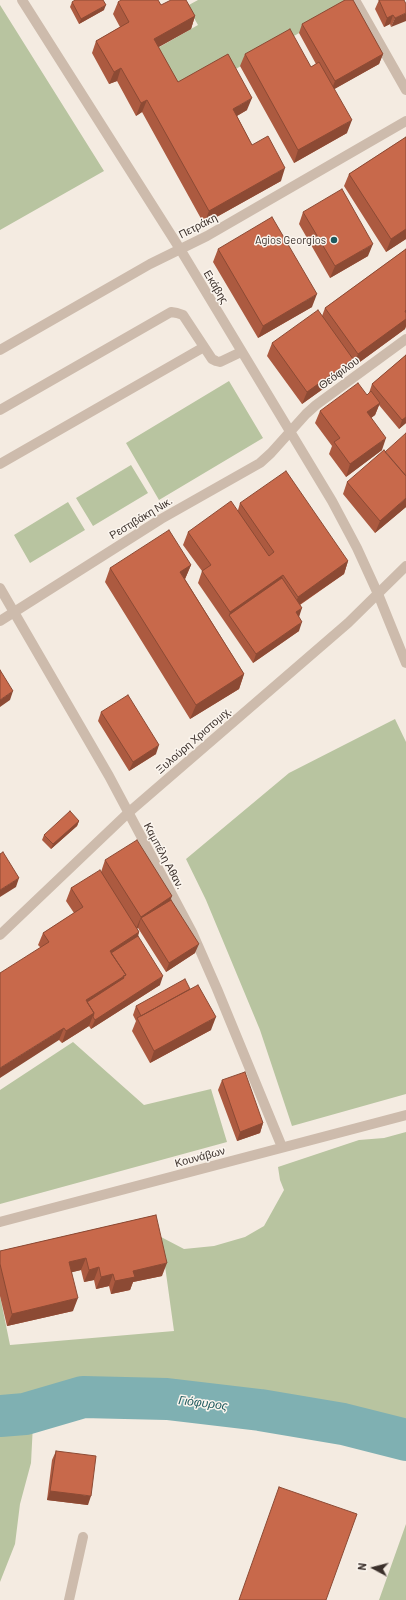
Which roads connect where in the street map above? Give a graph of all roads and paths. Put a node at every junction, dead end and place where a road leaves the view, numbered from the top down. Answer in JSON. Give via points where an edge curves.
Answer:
{"nodes":[{"id":1,"x":22,"y":0,"type":"edge"},
{"id":2,"x":356,"y":0,"type":"edge"},
{"id":3,"x":406,"y":90,"type":"edge"},
{"id":4,"x":406,"y":121,"type":"edge"},
{"id":5,"x":180,"y":249,"type":"junction"},
{"id":6,"x":406,"y":339,"type":"edge"},
{"id":7,"x":204,"y":347,"type":"junction"},
{"id":8,"x":0,"y":350,"type":"edge"},
{"id":9,"x":241,"y":352,"type":"junction"},
{"id":10,"x":0,"y":410,"type":"edge"},
{"id":11,"x":291,"y":431,"type":"junction"},
{"id":12,"x":0,"y":464,"type":"edge"},
{"id":13,"x":406,"y":566,"type":"edge"},
{"id":14,"x":0,"y":588,"type":"edge"},
{"id":15,"x":378,"y":594,"type":"junction"},
{"id":16,"x":14,"y":612,"type":"junction"},
{"id":17,"x":0,"y":621,"type":"edge"},
{"id":18,"x":406,"y":663,"type":"edge"},
{"id":19,"x":128,"y":813,"type":"junction"},
{"id":20,"x":0,"y":935,"type":"edge"},
{"id":21,"x":406,"y":1115,"type":"edge"},
{"id":22,"x":282,"y":1147,"type":"junction"},
{"id":23,"x":0,"y":1222,"type":"edge"},
{"id":24,"x":83,"y":1538,"type":"dead end"},
{"id":25,"x":69,"y":1600,"type":"edge"}],
"edges":[{"from":1,"to":5,"type":"street","name":"Εκάβης"},
{"from":2,"to":3,"type":"street"},
{"from":4,"to":5,"type":"street","name":"Πετράκη"},
{"from":5,"to":8,"type":"street","name":"Πετράκη"},
{"from":5,"to":9,"type":"street","name":"Εκάβης"},
{"from":6,"to":11,"type":"street","name":"Θεόφιλου","via":[[316,404]]},
{"from":7,"to":9,"type":"street","via":[[212,359],[220,362]]},
{"from":7,"to":10,"type":"street","via":[[183,315],[171,312]]},
{"from":7,"to":12,"type":"street"},
{"from":9,"to":11,"type":"street","name":"Εκάβης"},
{"from":11,"to":15,"type":"street","name":"Εκάβης","via":[[348,530]]},
{"from":11,"to":16,"type":"street","name":"Ρεστιβάκη Νικ.","via":[[260,463],[161,519]]},
{"from":13,"to":15,"type":"street","name":"Ξυλούρη Χριστομιχ."},
{"from":14,"to":16,"type":"street","name":"Καμπέλη Αθαν."},
{"from":15,"to":18,"type":"street","name":"Εκάβης"},
{"from":15,"to":19,"type":"street","name":"Ξυλούρη Χριστομιχ."},
{"from":16,"to":17,"type":"street","name":"Ρεστιβάκη Νικ."},
{"from":16,"to":19,"type":"street","name":"Καμπέλη Αθαν."},
{"from":19,"to":20,"type":"street","name":"Ξυλούρη Χριστομιχ."},
{"from":19,"to":22,"type":"street","name":"Καμπέλη Αθαν.","via":[[205,959]]},
{"from":21,"to":22,"type":"street","name":"Κουνάβων"},
{"from":22,"to":23,"type":"street","name":"Κουνάβων"},
{"from":24,"to":25,"type":"street"}]}
